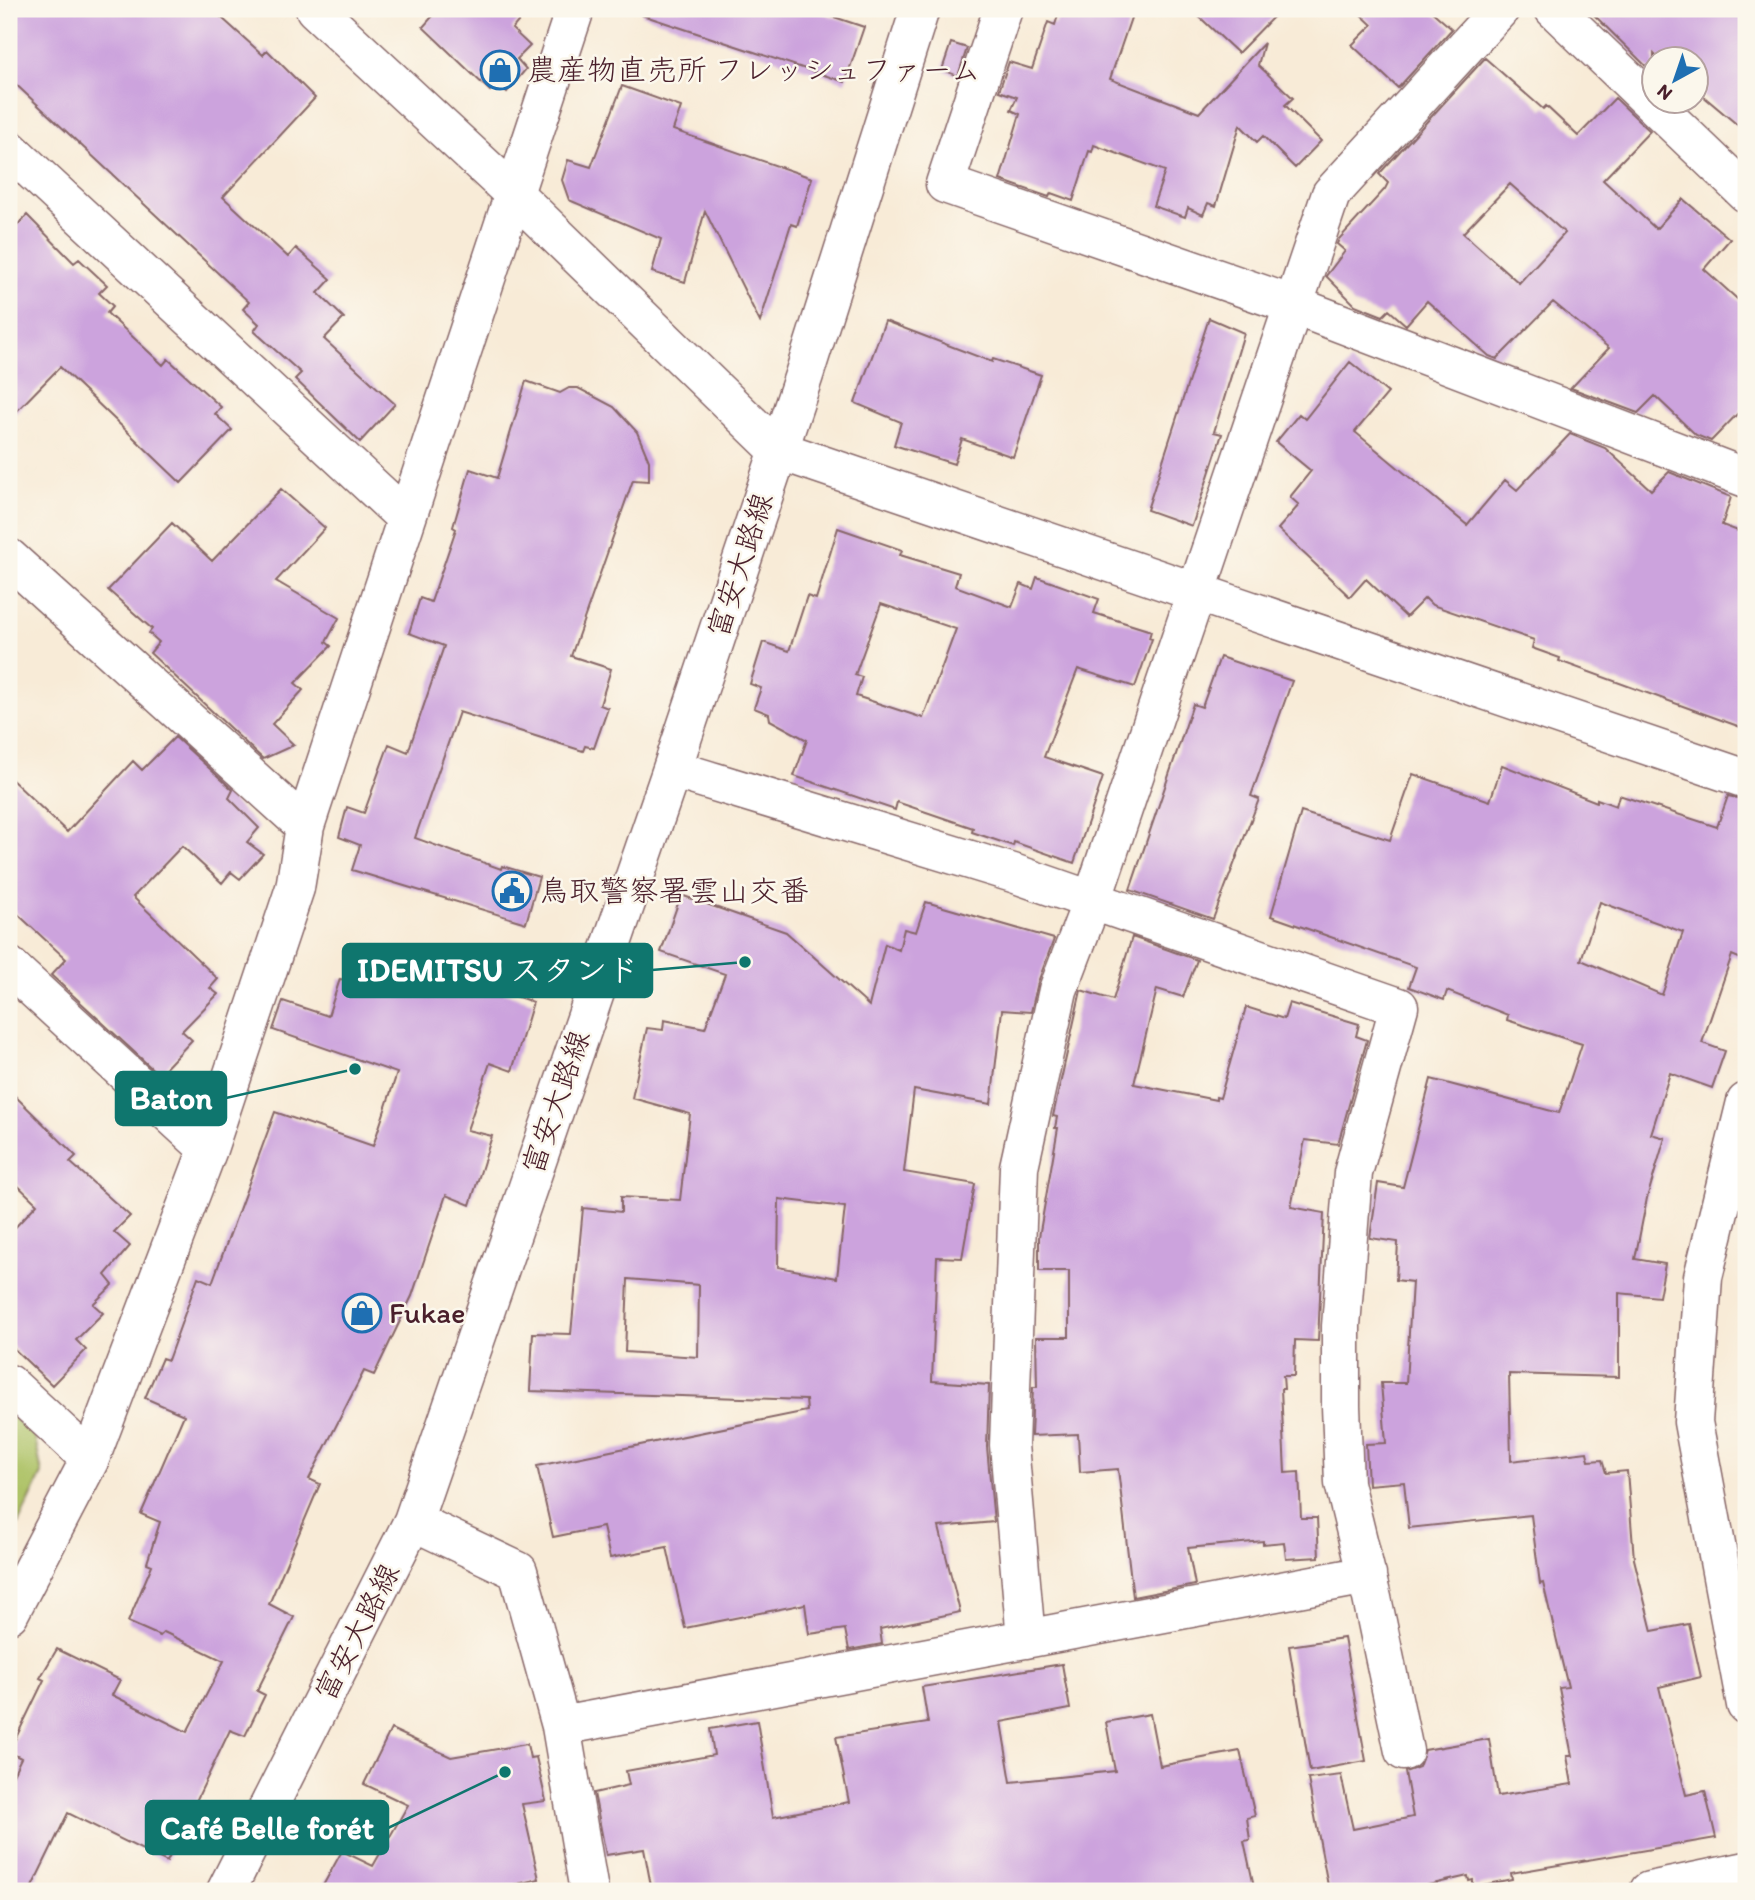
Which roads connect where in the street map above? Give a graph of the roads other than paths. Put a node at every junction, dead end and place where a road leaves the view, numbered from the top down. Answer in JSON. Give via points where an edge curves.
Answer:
{"nodes":[{"id":1,"x":316,"y":9,"type":"edge"},
{"id":2,"x":575,"y":9,"type":"edge"},
{"id":3,"x":919,"y":9,"type":"edge"},
{"id":4,"x":1003,"y":9,"type":"edge"},
{"id":5,"x":1500,"y":9,"type":"edge"},
{"id":6,"x":1554,"y":9,"type":"edge"},
{"id":7,"x":9,"y":149,"type":"edge"},
{"id":8,"x":514,"y":194,"type":"junction"},
{"id":9,"x":1746,"y":194,"type":"edge"},
{"id":10,"x":1293,"y":305,"type":"junction"},
{"id":11,"x":778,"y":450,"type":"junction"},
{"id":12,"x":1746,"y":478,"type":"edge"},
{"id":13,"x":405,"y":517,"type":"junction"},
{"id":14,"x":9,"y":558,"type":"edge"},
{"id":15,"x":1195,"y":593,"type":"junction"},
{"id":16,"x":672,"y":769,"type":"junction"},
{"id":17,"x":1746,"y":779,"type":"edge"},
{"id":18,"x":305,"y":827,"type":"junction"},
{"id":19,"x":1092,"y":901,"type":"junction"},
{"id":20,"x":9,"y":965,"type":"edge"},
{"id":21,"x":1746,"y":1102,"type":"edge"},
{"id":22,"x":1741,"y":1140,"type":"edge"},
{"id":23,"x":208,"y":1149,"type":"junction"},
{"id":24,"x":9,"y":1384,"type":"edge"},
{"id":25,"x":90,"y":1459,"type":"junction"},
{"id":26,"x":413,"y":1521,"type":"junction"},
{"id":27,"x":1367,"y":1575,"type":"junction"},
{"id":28,"x":9,"y":1614,"type":"edge"},
{"id":29,"x":1026,"y":1639,"type":"junction"},
{"id":30,"x":1746,"y":1705,"type":"edge"},
{"id":31,"x":561,"y":1726,"type":"junction"},
{"id":32,"x":1404,"y":1751,"type":"dead end"},
{"id":33,"x":1746,"y":1871,"type":"edge"},
{"id":34,"x":226,"y":1891,"type":"edge"},
{"id":35,"x":589,"y":1891,"type":"edge"},
{"id":36,"x":1649,"y":1891,"type":"edge"}],
"edges":[{"from":1,"to":8,"type":"street"},
{"from":2,"to":8,"type":"street"},
{"from":3,"to":11,"type":"street","name":"富安大路線"},
{"from":4,"to":10,"type":"street","via":[[945,184]]},
{"from":5,"to":10,"type":"street","via":[[1331,194]]},
{"from":6,"to":9,"type":"street"},
{"from":7,"to":13,"type":"street"},
{"from":8,"to":11,"type":"street"},
{"from":8,"to":13,"type":"street"},
{"from":10,"to":12,"type":"street"},
{"from":10,"to":15,"type":"street"},
{"from":11,"to":15,"type":"street"},
{"from":11,"to":16,"type":"street","name":"富安大路線"},
{"from":13,"to":18,"type":"street"},
{"from":14,"to":18,"type":"street"},
{"from":15,"to":17,"type":"street"},
{"from":15,"to":19,"type":"street"},
{"from":16,"to":19,"type":"street"},
{"from":16,"to":26,"type":"street","name":"富安大路線"},
{"from":18,"to":23,"type":"street","via":[[295,888]]},
{"from":19,"to":27,"type":"street","via":[[1399,1007],[1353,1173],[1341,1326],[1344,1483]]},
{"from":19,"to":29,"type":"street","via":[[1058,990],[1019,1167],[1009,1445]]},
{"from":20,"to":23,"type":"street"},
{"from":21,"to":22,"type":"street"},
{"from":22,"to":30,"type":"street","via":[[1703,1277],[1693,1422]]},
{"from":23,"to":25,"type":"street"},
{"from":24,"to":25,"type":"street"},
{"from":25,"to":28,"type":"street"},
{"from":26,"to":31,"type":"street","via":[[519,1571]]},
{"from":26,"to":34,"type":"street","name":"富安大路線"},
{"from":27,"to":29,"type":"street"},
{"from":27,"to":32,"type":"street"},
{"from":29,"to":31,"type":"street"},
{"from":31,"to":35,"type":"street"},
{"from":33,"to":36,"type":"street"}]}
